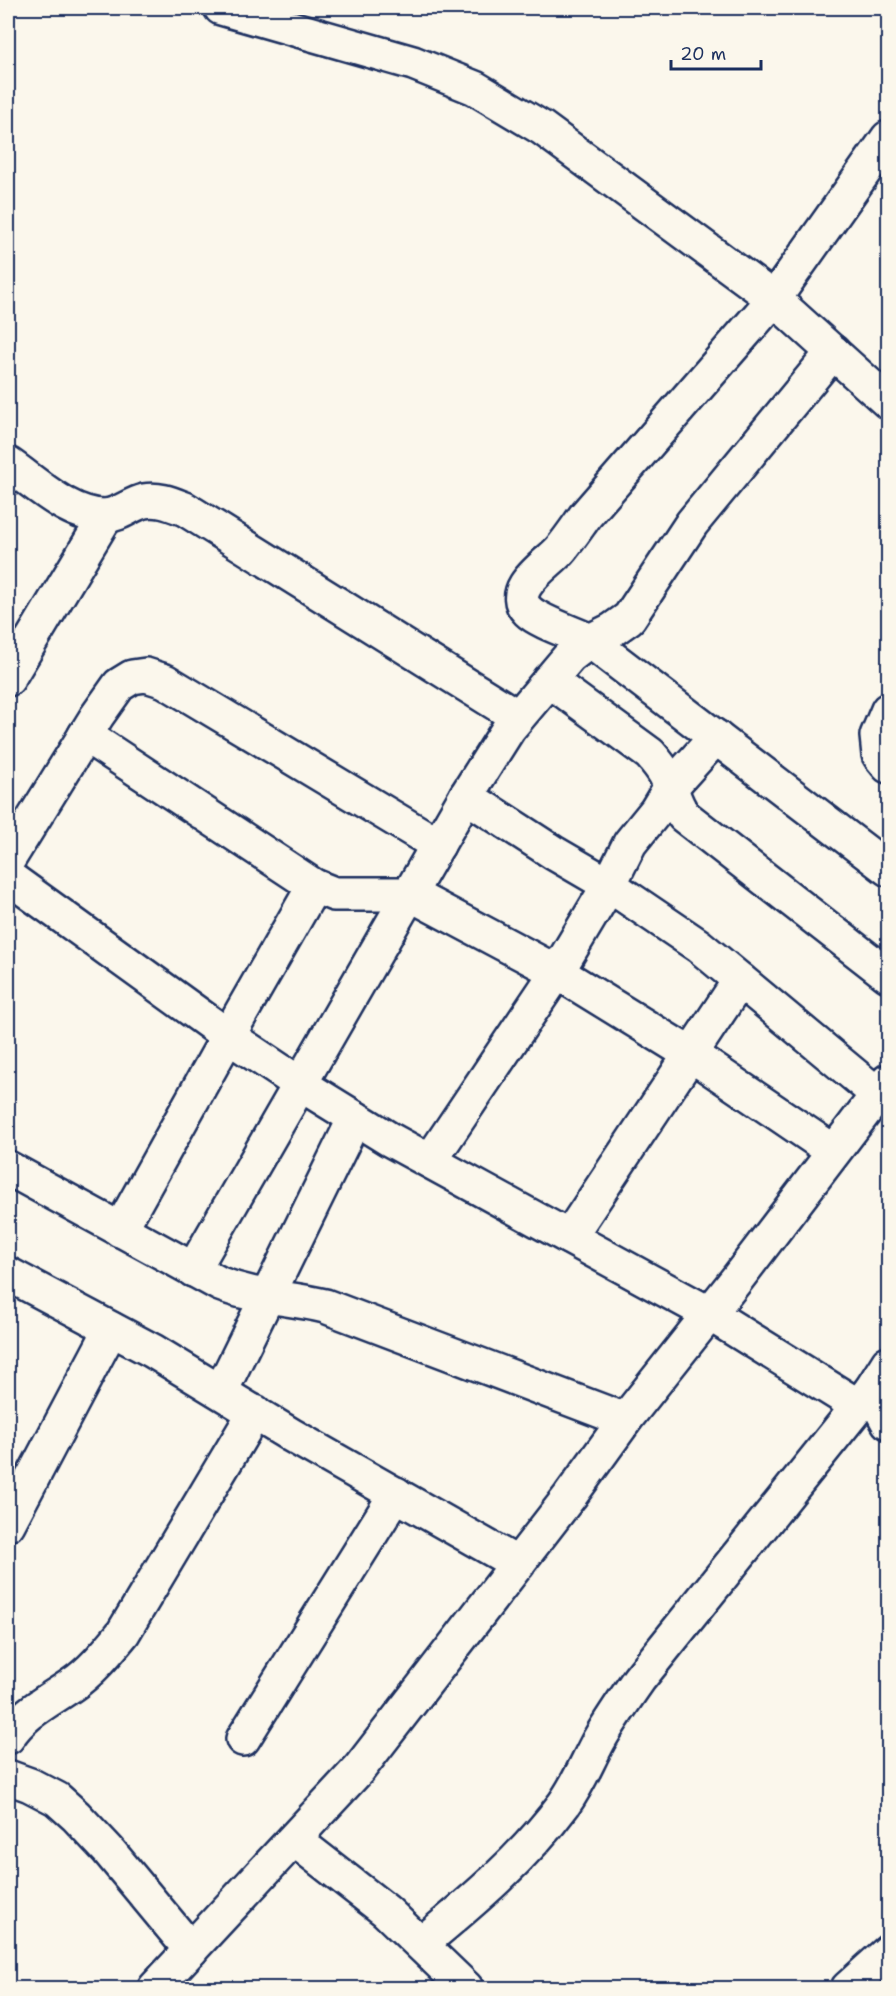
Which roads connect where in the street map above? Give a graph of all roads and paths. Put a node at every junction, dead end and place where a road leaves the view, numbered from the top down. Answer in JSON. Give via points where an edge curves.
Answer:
{"nodes":[{"id":1,"x":221,"y":8,"type":"edge"},
{"id":2,"x":888,"y":138,"type":"edge"},
{"id":3,"x":774,"y":299,"type":"junction"},
{"id":4,"x":833,"y":352,"type":"junction"},
{"id":5,"x":888,"y":402,"type":"edge"},
{"id":6,"x":8,"y":464,"type":"edge"},
{"id":7,"x":106,"y":516,"type":"junction"},
{"id":8,"x":590,"y":641,"type":"junction"},
{"id":9,"x":12,"y":661,"type":"edge"},
{"id":10,"x":549,"y":680,"type":"junction"},
{"id":11,"x":888,"y":710,"type":"edge"},
{"id":12,"x":518,"y":717,"type":"junction"},
{"id":13,"x":85,"y":735,"type":"junction"},
{"id":14,"x":716,"y":737,"type":"junction"},
{"id":15,"x":888,"y":766,"type":"edge"},
{"id":16,"x":670,"y":788,"type":"junction"},
{"id":17,"x":466,"y":796,"type":"junction"},
{"id":18,"x":438,"y":845,"type":"junction"},
{"id":19,"x":8,"y":860,"type":"edge"},
{"id":20,"x":888,"y":869,"type":"edge"},
{"id":21,"x":8,"y":877,"type":"edge"},
{"id":22,"x":609,"y":885,"type":"junction"},
{"id":23,"x":314,"y":886,"type":"junction"},
{"id":24,"x":410,"y":894,"type":"junction"},
{"id":25,"x":557,"y":972,"type":"junction"},
{"id":26,"x":888,"y":975,"type":"edge"},
{"id":27,"x":740,"y":980,"type":"junction"},
{"id":28,"x":228,"y":1036,"type":"junction"},
{"id":29,"x":690,"y":1054,"type":"junction"},
{"id":30,"x":300,"y":1084,"type":"junction"},
{"id":31,"x":885,"y":1093,"type":"edge"},
{"id":32,"x":355,"y":1118,"type":"junction"},
{"id":33,"x":833,"y":1151,"type":"junction"},
{"id":34,"x":430,"y":1161,"type":"junction"},
{"id":35,"x":8,"y":1168,"type":"edge"},
{"id":36,"x":120,"y":1230,"type":"junction"},
{"id":37,"x":569,"y":1237,"type":"junction"},
{"id":38,"x":193,"y":1270,"type":"junction"},
{"id":39,"x":8,"y":1274,"type":"edge"},
{"id":40,"x":268,"y":1297,"type":"junction"},
{"id":41,"x":710,"y":1314,"type":"junction"},
{"id":42,"x":111,"y":1329,"type":"junction"},
{"id":43,"x":872,"y":1386,"type":"edge"},
{"id":44,"x":221,"y":1391,"type":"junction"},
{"id":45,"x":255,"y":1412,"type":"junction"},
{"id":46,"x":625,"y":1420,"type":"junction"},
{"id":47,"x":888,"y":1422,"type":"edge"},
{"id":48,"x":396,"y":1494,"type":"junction"},
{"id":49,"x":8,"y":1524,"type":"edge"},
{"id":50,"x":519,"y":1563,"type":"junction"},
{"id":51,"x":8,"y":1735,"type":"edge"},
{"id":52,"x":243,"y":1739,"type":"dead end"},
{"id":53,"x":8,"y":1777,"type":"edge"},
{"id":54,"x":295,"y":1840,"type":"junction"},
{"id":55,"x":422,"y":1944,"type":"junction"},
{"id":56,"x":191,"y":1950,"type":"junction"},
{"id":57,"x":888,"y":1952,"type":"edge"},
{"id":58,"x":154,"y":1989,"type":"edge"},
{"id":59,"x":466,"y":1989,"type":"edge"},
{"id":60,"x":848,"y":1989,"type":"edge"}],
"edges":[{"from":1,"to":3,"type":"street","via":[[413,63],[475,88],[542,129]]},
{"from":2,"to":3,"type":"street"},
{"from":3,"to":4,"type":"street"},
{"from":3,"to":8,"type":"street","via":[[586,515],[560,551],[532,574],[523,591],[522,602],[528,611]]},
{"from":4,"to":5,"type":"street"},
{"from":4,"to":8,"type":"street","via":[[692,523],[629,618]]},
{"from":6,"to":7,"type":"street","via":[[61,501],[83,512]]},
{"from":7,"to":9,"type":"street"},
{"from":7,"to":12,"type":"street","via":[[144,501],[167,501],[185,509]]},
{"from":8,"to":10,"type":"street"},
{"from":8,"to":14,"type":"street"},
{"from":10,"to":12,"type":"street"},
{"from":10,"to":16,"type":"street","via":[[650,754],[662,767]]},
{"from":11,"to":15,"type":"street","via":[[877,736],[879,755]]},
{"from":12,"to":17,"type":"street"},
{"from":13,"to":18,"type":"street","via":[[119,685],[146,675],[165,681]]},
{"from":13,"to":19,"type":"street"},
{"from":13,"to":23,"type":"street"},
{"from":14,"to":16,"type":"street"},
{"from":14,"to":20,"type":"street"},
{"from":16,"to":22,"type":"street","via":[[630,843]]},
{"from":16,"to":26,"type":"street","via":[[684,816]]},
{"from":17,"to":18,"type":"street"},
{"from":17,"to":22,"type":"street"},
{"from":18,"to":24,"type":"street"},
{"from":21,"to":28,"type":"street"},
{"from":22,"to":25,"type":"street"},
{"from":22,"to":27,"type":"street","via":[[690,939]]},
{"from":23,"to":24,"type":"street","via":[[334,894]]},
{"from":23,"to":28,"type":"street"},
{"from":24,"to":25,"type":"street"},
{"from":24,"to":30,"type":"street"},
{"from":25,"to":29,"type":"street"},
{"from":25,"to":34,"type":"street"},
{"from":27,"to":29,"type":"street"},
{"from":27,"to":31,"type":"street"},
{"from":28,"to":30,"type":"street"},
{"from":28,"to":36,"type":"street"},
{"from":29,"to":33,"type":"street"},
{"from":29,"to":37,"type":"street"},
{"from":30,"to":32,"type":"street"},
{"from":30,"to":38,"type":"street"},
{"from":31,"to":33,"type":"street"},
{"from":32,"to":34,"type":"street"},
{"from":32,"to":40,"type":"street"},
{"from":33,"to":41,"type":"street"},
{"from":34,"to":37,"type":"street"},
{"from":35,"to":36,"type":"street"},
{"from":36,"to":38,"type":"street"},
{"from":37,"to":41,"type":"street"},
{"from":38,"to":40,"type":"street","via":[[220,1284]]},
{"from":39,"to":42,"type":"street"},
{"from":40,"to":44,"type":"street"},
{"from":40,"to":46,"type":"street","via":[[325,1306]]},
{"from":41,"to":43,"type":"street"},
{"from":41,"to":46,"type":"street"},
{"from":42,"to":44,"type":"street"},
{"from":42,"to":49,"type":"street"},
{"from":43,"to":47,"type":"street"},
{"from":43,"to":55,"type":"street","via":[[639,1679],[563,1805],[490,1887]]},
{"from":44,"to":45,"type":"street"},
{"from":45,"to":48,"type":"street"},
{"from":45,"to":51,"type":"street","via":[[123,1633],[81,1677],[28,1713]]},
{"from":46,"to":50,"type":"street"},
{"from":48,"to":50,"type":"street"},
{"from":48,"to":52,"type":"street"},
{"from":50,"to":54,"type":"street","via":[[359,1769]]},
{"from":53,"to":56,"type":"street","via":[[57,1799],[76,1816]]},
{"from":54,"to":55,"type":"street"},
{"from":54,"to":56,"type":"street"},
{"from":55,"to":59,"type":"street"},
{"from":56,"to":58,"type":"street"},
{"from":57,"to":60,"type":"street"}]}
